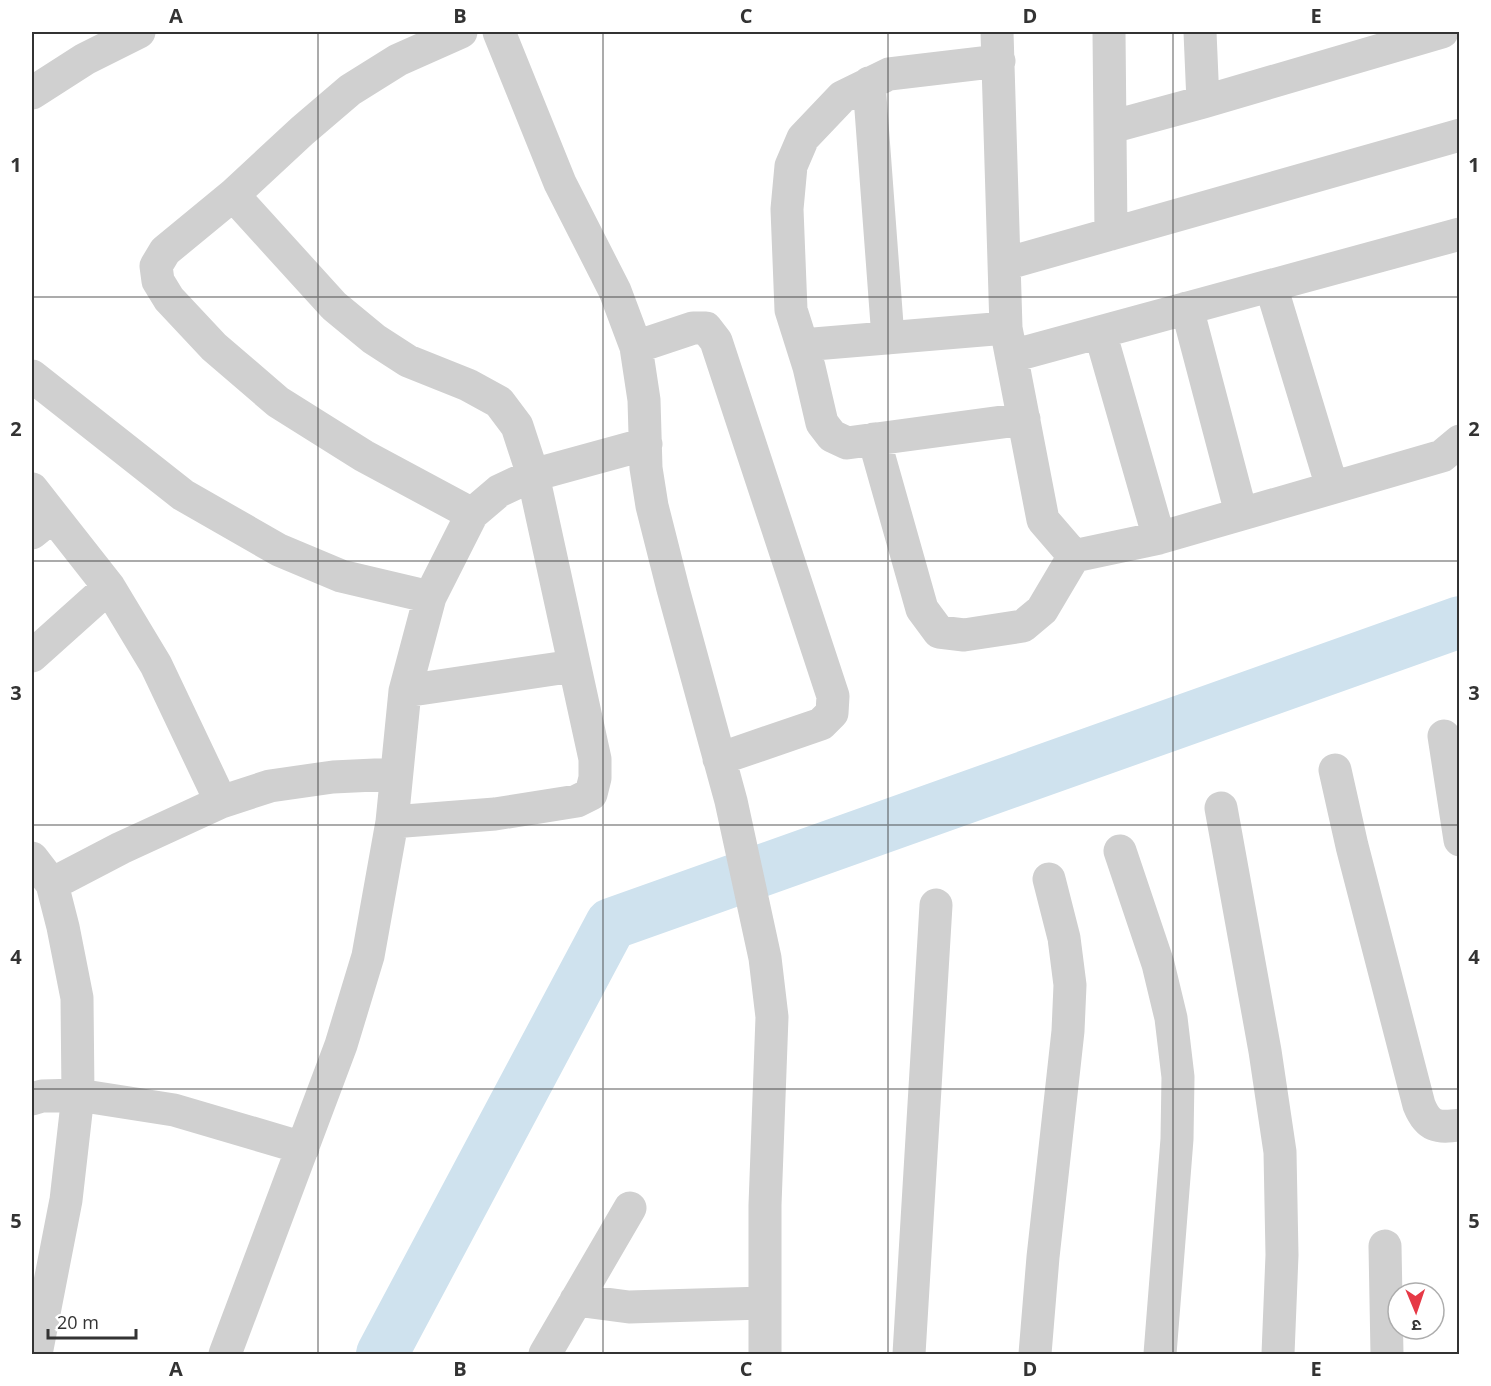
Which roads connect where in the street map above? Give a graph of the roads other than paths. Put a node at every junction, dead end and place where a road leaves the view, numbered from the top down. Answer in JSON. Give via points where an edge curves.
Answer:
{"nodes":[{"id":1,"x":139,"y":32,"type":"edge"},
{"id":2,"x":461,"y":32,"type":"edge"},
{"id":3,"x":498,"y":32,"type":"edge"},
{"id":4,"x":1109,"y":32,"type":"edge"},
{"id":5,"x":1200,"y":32,"type":"edge"},
{"id":6,"x":1423,"y":34,"type":"edge"},
{"id":7,"x":998,"y":46,"type":"edge"},
{"id":8,"x":869,"y":83,"type":"junction"},
{"id":9,"x":32,"y":93,"type":"edge"},
{"id":10,"x":1203,"y":102,"type":"junction"},
{"id":11,"x":1111,"y":127,"type":"junction"},
{"id":12,"x":1460,"y":135,"type":"edge"},
{"id":13,"x":233,"y":195,"type":"junction"},
{"id":14,"x":1111,"y":234,"type":"junction"},
{"id":15,"x":1460,"y":234,"type":"edge"},
{"id":16,"x":1005,"y":264,"type":"junction"},
{"id":17,"x":1271,"y":286,"type":"junction"},
{"id":18,"x":1187,"y":308,"type":"junction"},
{"id":19,"x":1100,"y":332,"type":"junction"},
{"id":20,"x":888,"y":338,"type":"junction"},
{"id":21,"x":1009,"y":342,"type":"junction"},
{"id":22,"x":802,"y":345,"type":"junction"},
{"id":23,"x":636,"y":347,"type":"junction"},
{"id":24,"x":32,"y":376,"type":"edge"},
{"id":25,"x":1024,"y":419,"type":"junction"},
{"id":26,"x":874,"y":439,"type":"junction"},
{"id":27,"x":1460,"y":441,"type":"edge"},
{"id":28,"x":646,"y":444,"type":"junction"},
{"id":29,"x":533,"y":475,"type":"junction"},
{"id":30,"x":1332,"y":487,"type":"junction"},
{"id":31,"x":32,"y":489,"type":"edge"},
{"id":32,"x":1241,"y":513,"type":"junction"},
{"id":33,"x":472,"y":514,"type":"junction"},
{"id":34,"x":42,"y":524,"type":"edge"},
{"id":35,"x":1159,"y":538,"type":"junction"},
{"id":36,"x":1074,"y":556,"type":"junction"},
{"id":37,"x":109,"y":587,"type":"junction"},
{"id":38,"x":430,"y":597,"type":"junction"},
{"id":39,"x":32,"y":656,"type":"edge"},
{"id":40,"x":574,"y":666,"type":"junction"},
{"id":41,"x":405,"y":691,"type":"junction"},
{"id":42,"x":1444,"y":736,"type":"dead end"},
{"id":43,"x":719,"y":759,"type":"junction"},
{"id":44,"x":1335,"y":770,"type":"dead end"},
{"id":45,"x":396,"y":774,"type":"junction"},
{"id":46,"x":221,"y":802,"type":"junction"},
{"id":47,"x":1221,"y":808,"type":"dead end"},
{"id":48,"x":392,"y":822,"type":"junction"},
{"id":49,"x":1460,"y":840,"type":"edge"},
{"id":50,"x":1120,"y":851,"type":"dead end"},
{"id":51,"x":32,"y":858,"type":"edge"},
{"id":52,"x":1049,"y":879,"type":"dead end"},
{"id":53,"x":52,"y":884,"type":"junction"},
{"id":54,"x":936,"y":905,"type":"dead end"},
{"id":55,"x":78,"y":1095,"type":"junction"},
{"id":56,"x":32,"y":1099,"type":"edge"},
{"id":57,"x":1460,"y":1125,"type":"edge"},
{"id":58,"x":303,"y":1148,"type":"junction"},
{"id":59,"x":630,"y":1208,"type":"dead end"},
{"id":60,"x":1385,"y":1246,"type":"dead end"},
{"id":61,"x":576,"y":1300,"type":"junction"},
{"id":62,"x":765,"y":1303,"type":"junction"},
{"id":63,"x":36,"y":1354,"type":"edge"},
{"id":64,"x":225,"y":1354,"type":"edge"},
{"id":65,"x":545,"y":1354,"type":"edge"},
{"id":66,"x":765,"y":1354,"type":"edge"},
{"id":67,"x":909,"y":1354,"type":"edge"},
{"id":68,"x":1035,"y":1354,"type":"edge"},
{"id":69,"x":1160,"y":1354,"type":"edge"},
{"id":70,"x":1278,"y":1354,"type":"edge"},
{"id":71,"x":1387,"y":1354,"type":"edge"}],
"edges":[{"from":1,"to":9,"type":"street","via":[[85,58]]},
{"from":2,"to":13,"type":"street","via":[[398,60],[350,90]]},
{"from":3,"to":23,"type":"street","via":[[560,183],[615,291]]},
{"from":4,"to":11,"type":"street"},
{"from":5,"to":10,"type":"street"},
{"from":6,"to":10,"type":"street"},
{"from":7,"to":8,"type":"street","via":[[889,74]]},
{"from":7,"to":16,"type":"street"},
{"from":8,"to":20,"type":"street"},
{"from":8,"to":22,"type":"street","via":[[834,105],[803,138],[791,166],[787,209],[791,310]]},
{"from":10,"to":11,"type":"street"},
{"from":11,"to":14,"type":"street"},
{"from":12,"to":14,"type":"street"},
{"from":13,"to":29,"type":"street","via":[[334,306],[374,339],[408,361],[500,402],[517,426]]},
{"from":13,"to":33,"type":"street","via":[[165,250],[156,266],[158,281],[170,299],[214,347],[278,402],[364,456]]},
{"from":14,"to":16,"type":"street"},
{"from":15,"to":17,"type":"street"},
{"from":16,"to":21,"type":"street"},
{"from":17,"to":18,"type":"street"},
{"from":17,"to":30,"type":"street"},
{"from":18,"to":19,"type":"street"},
{"from":18,"to":32,"type":"street"},
{"from":19,"to":21,"type":"street"},
{"from":19,"to":35,"type":"street"},
{"from":20,"to":21,"type":"street"},
{"from":20,"to":22,"type":"street"},
{"from":21,"to":25,"type":"street"},
{"from":22,"to":26,"type":"street","via":[[822,423],[832,436],[847,443]]},
{"from":23,"to":28,"type":"street"},
{"from":23,"to":43,"type":"street","via":[[693,328],[705,328],[716,341],[832,696],[832,713],[821,724]]},
{"from":24,"to":38,"type":"street","via":[[183,495],[279,550],[341,576]]},
{"from":25,"to":26,"type":"street"},
{"from":25,"to":36,"type":"street","via":[[1043,520]]},
{"from":26,"to":36,"type":"street","via":[[922,609],[939,632],[964,635],[1023,626],[1042,610]]},
{"from":27,"to":30,"type":"street","via":[[1442,456]]},
{"from":28,"to":29,"type":"street"},
{"from":28,"to":43,"type":"street","via":[[652,506]]},
{"from":29,"to":33,"type":"street","via":[[499,491]]},
{"from":29,"to":40,"type":"street"},
{"from":30,"to":32,"type":"street"},
{"from":31,"to":34,"type":"street"},
{"from":32,"to":35,"type":"street"},
{"from":33,"to":38,"type":"street"},
{"from":34,"to":37,"type":"street"},
{"from":35,"to":36,"type":"street"},
{"from":37,"to":39,"type":"street"},
{"from":37,"to":46,"type":"street","via":[[156,665]]},
{"from":38,"to":41,"type":"street"},
{"from":40,"to":41,"type":"street"},
{"from":40,"to":48,"type":"street","via":[[595,759],[596,778],[591,794],[577,801],[495,814]]},
{"from":41,"to":45,"type":"street"},
{"from":42,"to":49,"type":"street"},
{"from":43,"to":62,"type":"street","via":[[765,958],[772,1017]]},
{"from":44,"to":57,"type":"street","via":[[1419,1105],[1424,1119],[1434,1125]]},
{"from":45,"to":46,"type":"street","via":[[270,786]]},
{"from":45,"to":48,"type":"street"},
{"from":46,"to":53,"type":"street"},
{"from":47,"to":70,"type":"street","via":[[1280,1152],[1282,1255]]},
{"from":48,"to":58,"type":"street","via":[[368,956]]},
{"from":50,"to":69,"type":"street","via":[[1158,964],[1171,1018],[1178,1077]]},
{"from":51,"to":53,"type":"street"},
{"from":52,"to":68,"type":"street","via":[[1064,938],[1070,985]]},
{"from":53,"to":55,"type":"street","via":[[77,998]]},
{"from":54,"to":67,"type":"street"},
{"from":55,"to":56,"type":"street"},
{"from":55,"to":58,"type":"street","via":[[174,1110]]},
{"from":55,"to":63,"type":"street","via":[[66,1200]]},
{"from":58,"to":64,"type":"street"},
{"from":59,"to":61,"type":"street"},
{"from":60,"to":71,"type":"street"},
{"from":61,"to":62,"type":"street","via":[[629,1306]]},
{"from":61,"to":65,"type":"street"},
{"from":62,"to":66,"type":"street"}]}
